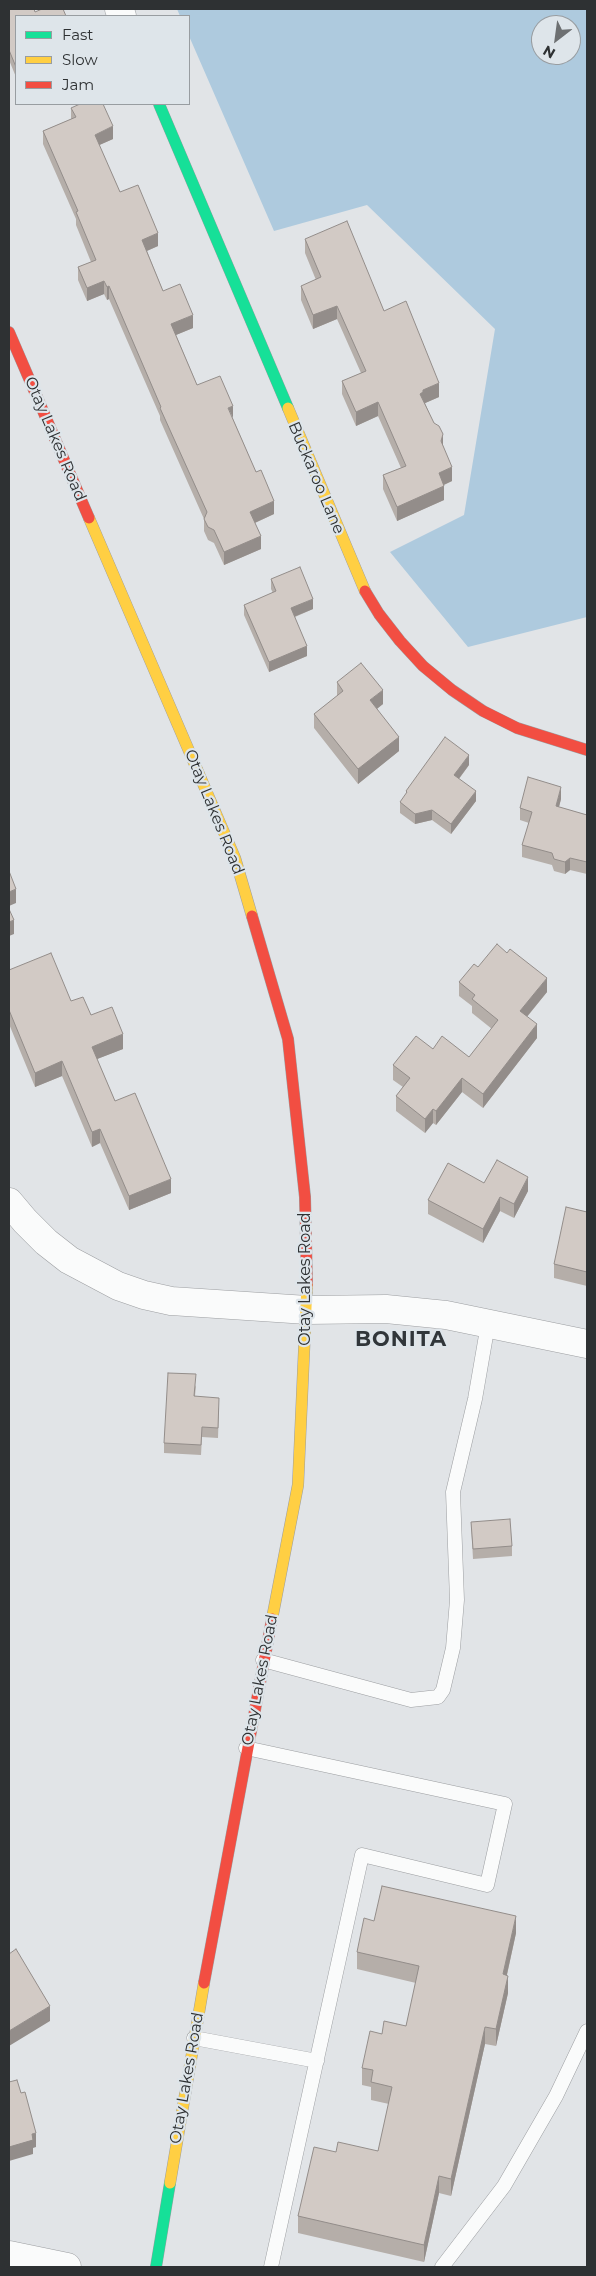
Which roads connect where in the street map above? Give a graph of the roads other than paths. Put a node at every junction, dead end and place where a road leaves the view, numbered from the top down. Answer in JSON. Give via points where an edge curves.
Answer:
{"nodes":[{"id":1,"x":159,"y":105,"type":"edge"},
{"id":2,"x":9,"y":332,"type":"edge"},
{"id":3,"x":587,"y":750,"type":"edge"},
{"id":4,"x":9,"y":1202,"type":"edge"},
{"id":5,"x":307,"y":1310,"type":"junction"},
{"id":6,"x":488,"y":1324,"type":"junction"},
{"id":7,"x":587,"y":1344,"type":"edge"},
{"id":8,"x":263,"y":1660,"type":"junction"},
{"id":9,"x":246,"y":1748,"type":"junction"},
{"id":10,"x":587,"y":2031,"type":"edge"},
{"id":11,"x":194,"y":2038,"type":"junction"},
{"id":12,"x":317,"y":2062,"type":"junction"},
{"id":13,"x":9,"y":2256,"type":"edge"},
{"id":14,"x":67,"y":2267,"type":"edge"},
{"id":15,"x":156,"y":2267,"type":"edge"},
{"id":16,"x":271,"y":2267,"type":"edge"},
{"id":17,"x":442,"y":2267,"type":"edge"}],
"edges":[{"from":1,"to":3,"type":"main road","name":"Buckaroo Lane","via":[[358,576],[379,614],[423,666],[483,711],[516,728]]},
{"from":2,"to":5,"type":"main road","name":"Otay Lakes Road","via":[[235,858],[288,1039],[305,1197]]},
{"from":4,"to":5,"type":"street","via":[[24,1222],[69,1260],[118,1286],[170,1301]]},
{"from":5,"to":6,"type":"street","via":[[386,1309],[446,1315]]},
{"from":5,"to":8,"type":"main road","name":"Otay Lakes Road","via":[[298,1485]]},
{"from":6,"to":7,"type":"street"},
{"from":6,"to":8,"type":"lane","via":[[475,1399],[453,1492],[456,1600],[453,1648],[443,1690],[438,1697],[411,1700]]},
{"from":8,"to":9,"type":"main road","name":"Otay Lakes Road"},
{"from":9,"to":11,"type":"main road","name":"Otay Lakes Road"},
{"from":9,"to":12,"type":"lane","via":[[505,1804],[486,1885],[362,1855]]},
{"from":10,"to":17,"type":"lane","via":[[556,2096],[504,2186]]},
{"from":11,"to":12,"type":"lane"},
{"from":11,"to":15,"type":"main road","name":"Otay Lakes Road"},
{"from":12,"to":16,"type":"lane"},
{"from":13,"to":14,"type":"street"}]}
